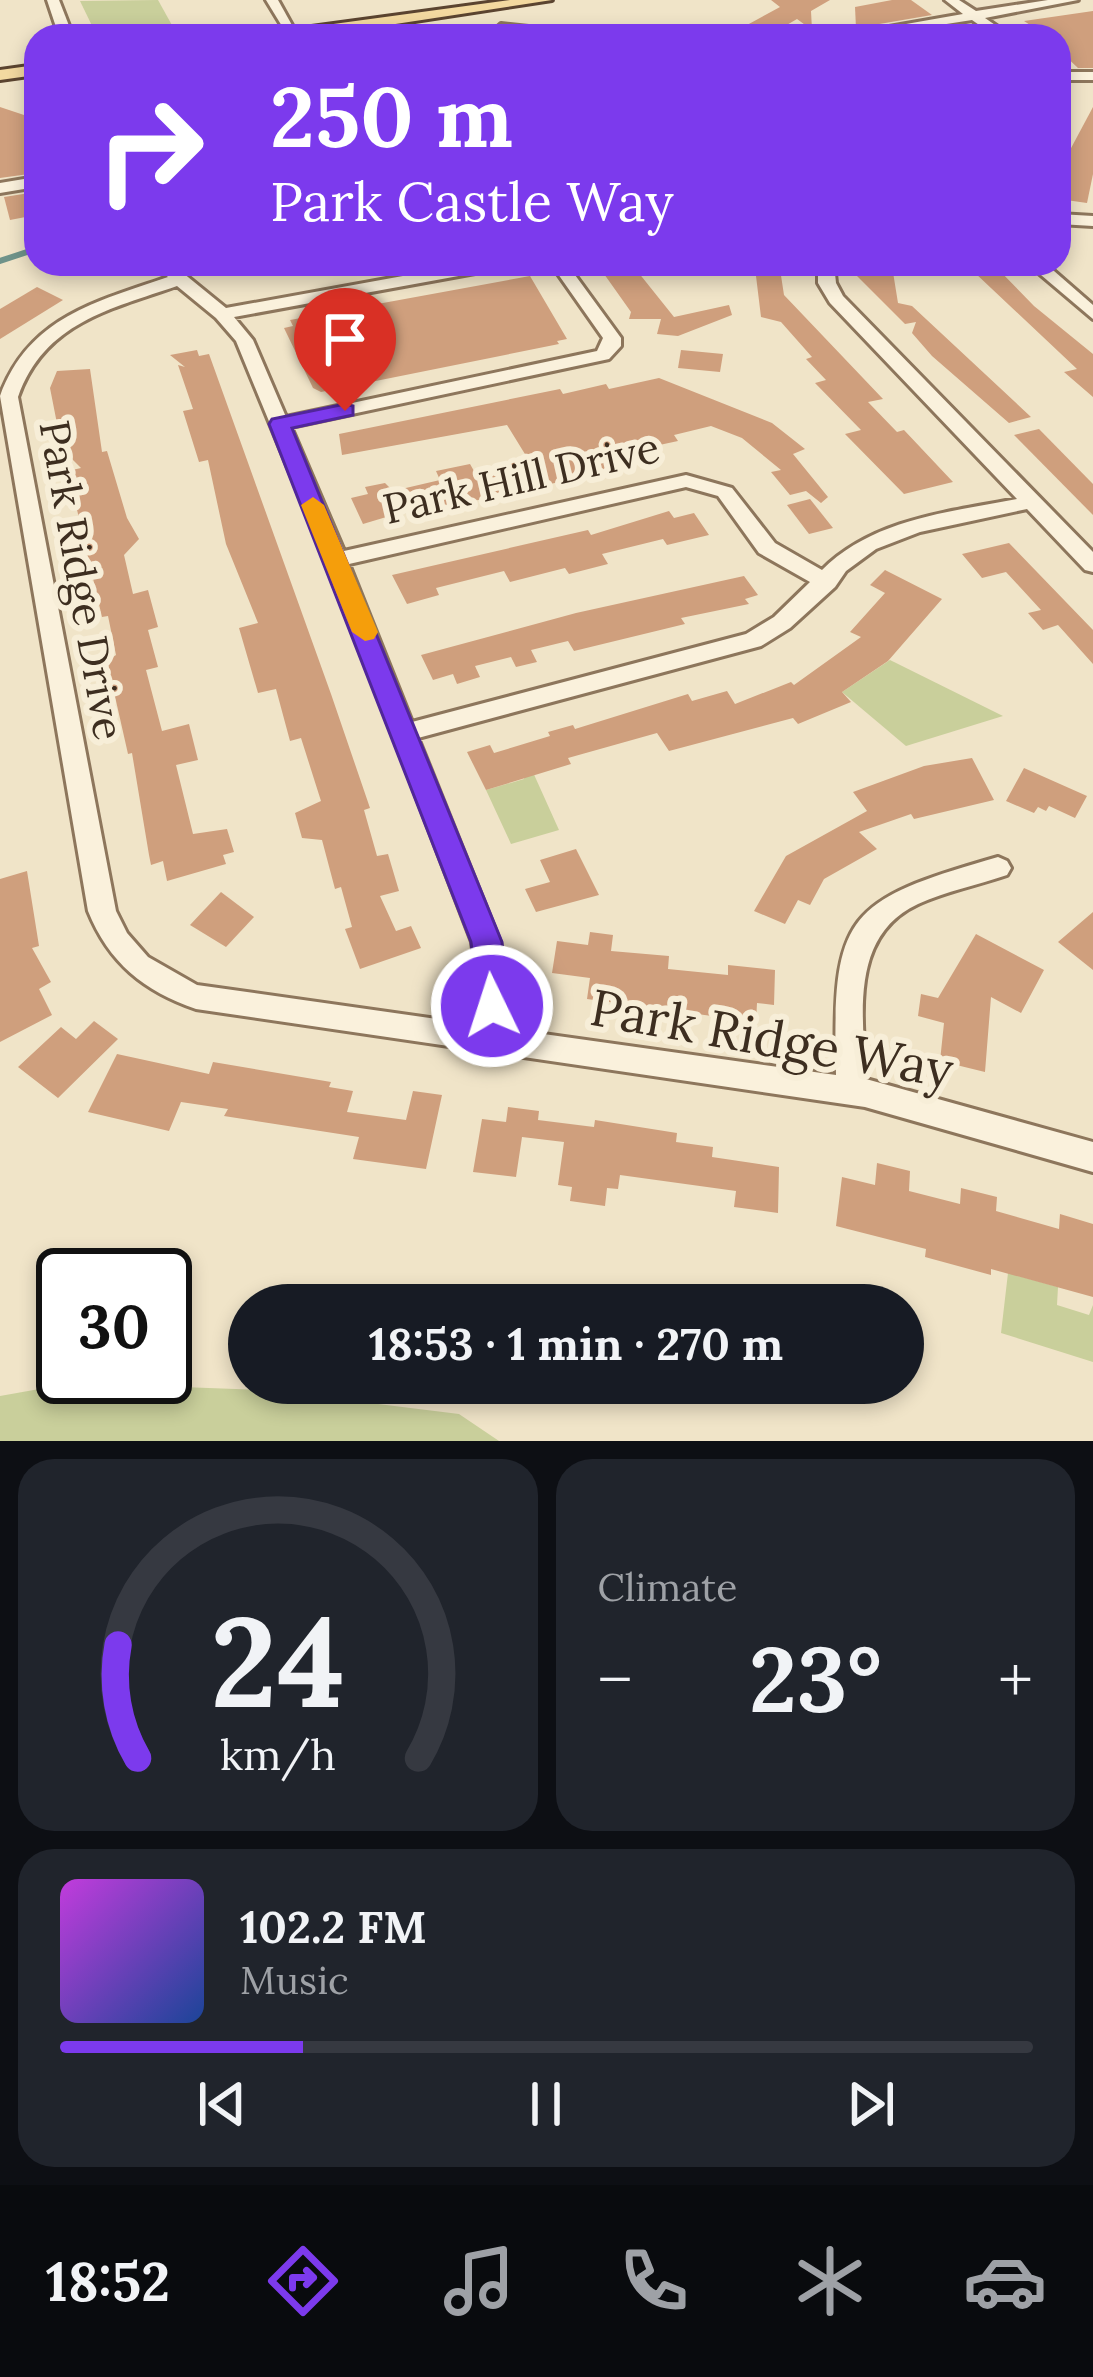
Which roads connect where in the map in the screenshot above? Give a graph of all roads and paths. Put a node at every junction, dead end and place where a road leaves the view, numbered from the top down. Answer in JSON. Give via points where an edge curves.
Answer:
{"nodes":[{"id":1,"x":544,"y":0,"type":"edge"},
{"id":2,"x":951,"y":0,"type":"edge"},
{"id":3,"x":1072,"y":0,"type":"edge"},
{"id":4,"x":493,"y":7,"type":"junction"},
{"id":5,"x":974,"y":15,"type":"junction"},
{"id":6,"x":367,"y":24,"type":"edge"},
{"id":7,"x":508,"y":24,"type":"edge"},
{"id":8,"x":919,"y":24,"type":"edge"},
{"id":9,"x":987,"y":24,"type":"edge"},
{"id":10,"x":161,"y":276,"type":"edge"},
{"id":11,"x":177,"y":276,"type":"edge"},
{"id":12,"x":431,"y":276,"type":"edge"},
{"id":13,"x":568,"y":276,"type":"edge"},
{"id":14,"x":827,"y":276,"type":"edge"},
{"id":15,"x":1050,"y":276,"type":"edge"},
{"id":16,"x":222,"y":314,"type":"junction"},
{"id":17,"x":1093,"y":314,"type":"edge"},
{"id":18,"x":280,"y":424,"type":"junction"},
{"id":19,"x":1032,"y":502,"type":"junction"},
{"id":20,"x":337,"y":560,"type":"junction"},
{"id":21,"x":1093,"y":565,"type":"edge"},
{"id":22,"x":827,"y":581,"type":"junction"},
{"id":23,"x":403,"y":733,"type":"junction"},
{"id":24,"x":998,"y":868,"type":"dead end"},
{"id":25,"x":105,"y":921,"type":"joint"},
{"id":26,"x":483,"y":1040,"type":"junction"},
{"id":27,"x":851,"y":1091,"type":"junction"},
{"id":28,"x":1093,"y":1157,"type":"edge"}],
"edges":[{"from":1,"to":4,"type":"main road"},
{"from":2,"to":5,"type":"street"},
{"from":3,"to":5,"type":"street"},
{"from":4,"to":6,"type":"main road"},
{"from":4,"to":7,"type":"street"},
{"from":5,"to":8,"type":"street"},
{"from":5,"to":9,"type":"street"},
{"from":10,"to":25,"type":"street","name":"Park Ridge Drive","via":[[51,333],[21,364],[9,398],[17,499]]},
{"from":11,"to":16,"type":"street"},
{"from":12,"to":16,"type":"street"},
{"from":13,"to":18,"type":"street","via":[[612,338],[610,349],[590,361]]},
{"from":14,"to":19,"type":"street","via":[[836,299]]},
{"from":15,"to":17,"type":"street"},
{"from":16,"to":18,"type":"street","via":[[252,353]]},
{"from":18,"to":20,"type":"street"},
{"from":19,"to":21,"type":"street"},
{"from":19,"to":22,"type":"street","via":[[876,541]]},
{"from":20,"to":22,"type":"street","name":"Park Hill Drive","via":[[686,481],[724,492],[767,548]]},
{"from":20,"to":23,"type":"street"},
{"from":22,"to":23,"type":"street","via":[[792,618],[745,643]]},
{"from":23,"to":26,"type":"street","via":[[486,942],[493,990]]},
{"from":24,"to":27,"type":"street","via":[[903,899],[869,925],[851,975]]},
{"from":25,"to":26,"type":"street","name":"Park Ridge Way","via":[[135,964],[196,998]]},
{"from":26,"to":27,"type":"street","name":"Park Ridge Way"},
{"from":27,"to":28,"type":"street","name":"Park Ridge Way"}]}
